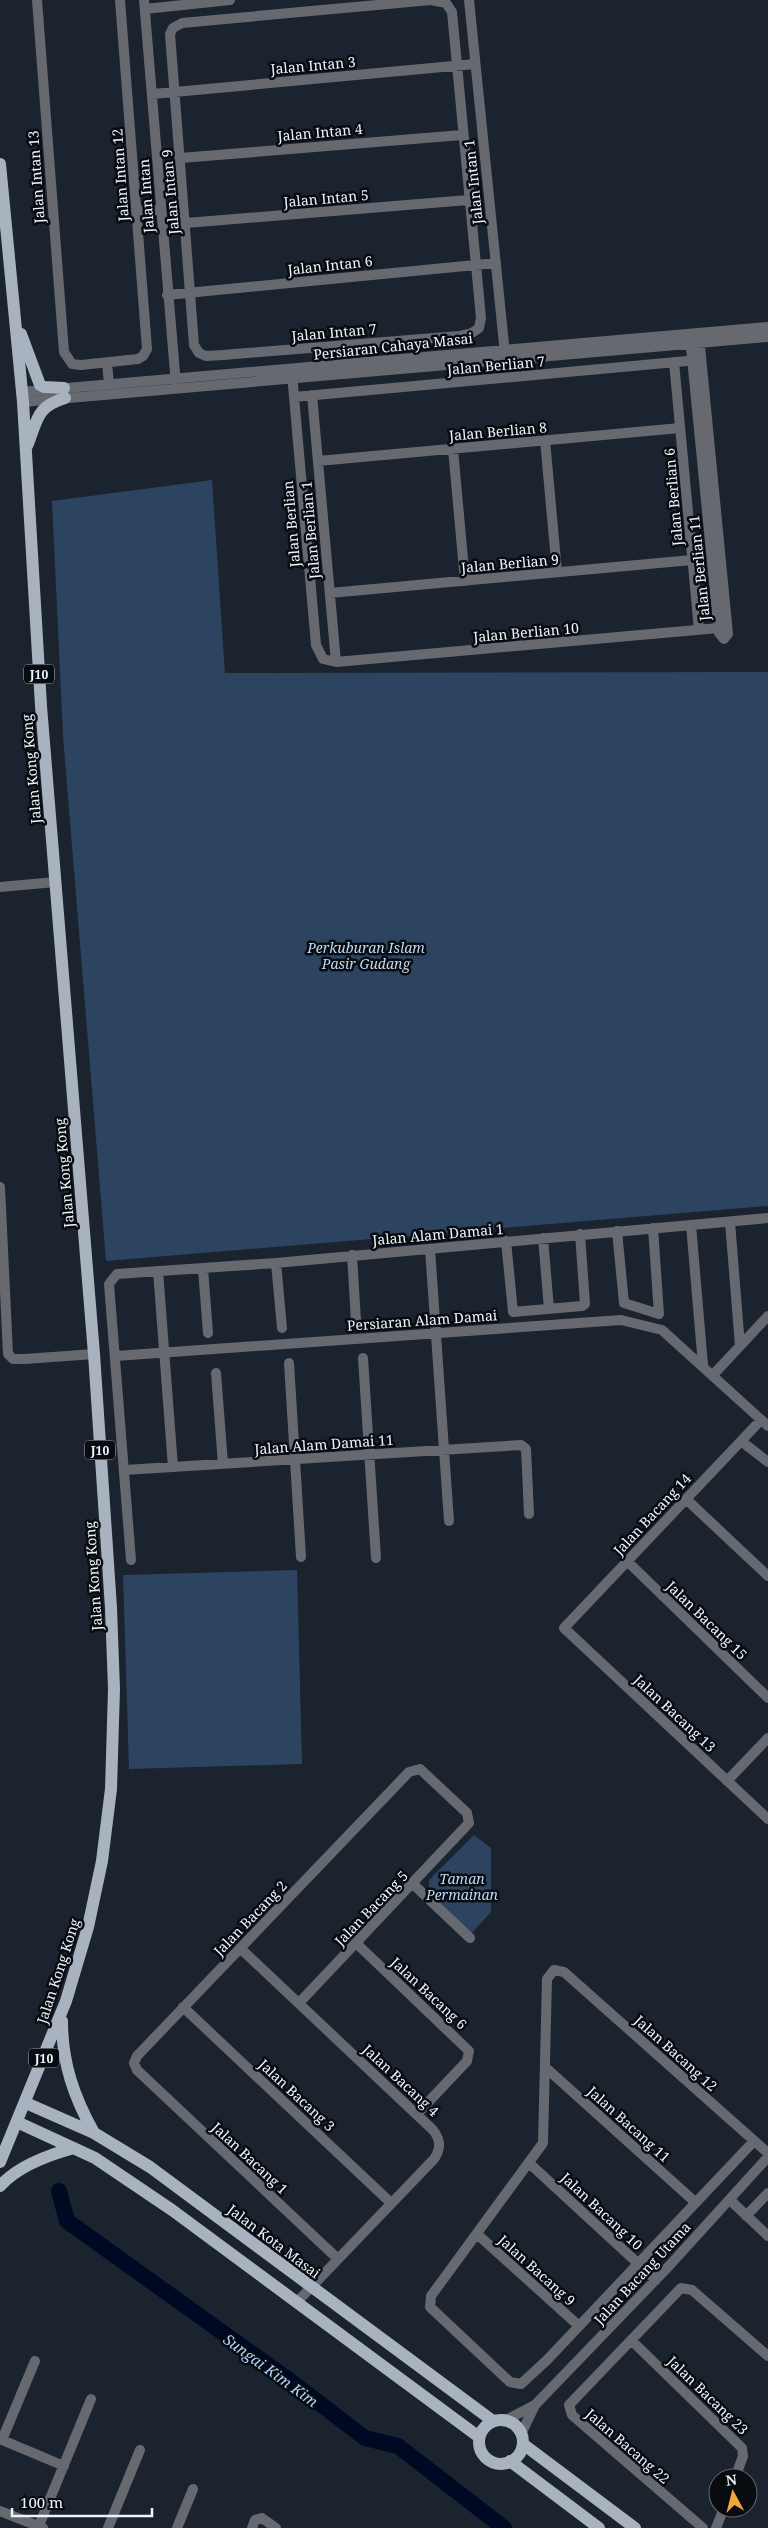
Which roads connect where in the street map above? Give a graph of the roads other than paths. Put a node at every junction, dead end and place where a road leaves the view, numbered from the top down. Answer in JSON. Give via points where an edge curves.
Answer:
{"nodes":[{"id":1,"x":37,"y":0,"type":"edge"},
{"id":2,"x":120,"y":0,"type":"edge"},
{"id":3,"x":230,"y":0,"type":"edge"},
{"id":4,"x":469,"y":0,"type":"edge"},
{"id":5,"x":145,"y":4,"type":"edge"},
{"id":6,"x":173,"y":28,"type":"joint"},
{"id":7,"x":475,"y":64,"type":"junction"},
{"id":8,"x":456,"y":66,"type":"junction"},
{"id":9,"x":176,"y":92,"type":"junction"},
{"id":10,"x":153,"y":94,"type":"junction"},
{"id":11,"x":462,"y":134,"type":"junction"},
{"id":12,"x":181,"y":158,"type":"junction"},
{"id":13,"x":0,"y":164,"type":"edge"},
{"id":14,"x":468,"y":200,"type":"junction"},
{"id":15,"x":160,"y":210,"type":"junction"},
{"id":16,"x":136,"y":211,"type":"junction"},
{"id":17,"x":186,"y":223,"type":"junction"},
{"id":18,"x":496,"y":263,"type":"junction"},
{"id":19,"x":475,"y":265,"type":"junction"},
{"id":20,"x":192,"y":292,"type":"junction"},
{"id":21,"x":167,"y":295,"type":"junction"},
{"id":22,"x":14,"y":315,"type":"junction"},
{"id":23,"x":768,"y":327,"type":"edge"},
{"id":24,"x":472,"y":333,"type":"joint"},
{"id":25,"x":768,"y":337,"type":"edge"},
{"id":26,"x":695,"y":338,"type":"junction"},
{"id":27,"x":504,"y":349,"type":"junction"},
{"id":28,"x":198,"y":353,"type":"joint"},
{"id":29,"x":505,"y":360,"type":"junction"},
{"id":30,"x":697,"y":360,"type":"junction"},
{"id":31,"x":674,"y":362,"type":"junction"},
{"id":32,"x":107,"y":363,"type":"junction"},
{"id":33,"x":292,"y":375,"type":"junction"},
{"id":34,"x":175,"y":379,"type":"junction"},
{"id":35,"x":109,"y":384,"type":"junction"},
{"id":36,"x":176,"y":390,"type":"junction"},
{"id":37,"x":64,"y":393,"type":"junction"},
{"id":38,"x":312,"y":395,"type":"junction"},
{"id":39,"x":22,"y":397,"type":"junction"},
{"id":40,"x":294,"y":397,"type":"junction"},
{"id":41,"x":680,"y":428,"type":"junction"},
{"id":42,"x":545,"y":440,"type":"junction"},
{"id":43,"x":26,"y":448,"type":"junction"},
{"id":44,"x":453,"y":449,"type":"junction"},
{"id":45,"x":318,"y":461,"type":"junction"},
{"id":46,"x":692,"y":560,"type":"junction"},
{"id":47,"x":557,"y":572,"type":"junction"},
{"id":48,"x":464,"y":580,"type":"junction"},
{"id":49,"x":330,"y":593,"type":"junction"},
{"id":50,"x":719,"y":628,"type":"joint"},
{"id":51,"x":699,"y":630,"type":"junction"},
{"id":52,"x":336,"y":662,"type":"junction"},
{"id":53,"x":55,"y":882,"type":"junction"},
{"id":54,"x":0,"y":887,"type":"edge"},
{"id":55,"x":0,"y":1187,"type":"edge"},
{"id":56,"x":768,"y":1218,"type":"edge"},
{"id":57,"x":730,"y":1222,"type":"junction"},
{"id":58,"x":691,"y":1225,"type":"junction"},
{"id":59,"x":653,"y":1228,"type":"junction"},
{"id":60,"x":617,"y":1231,"type":"junction"},
{"id":61,"x":580,"y":1234,"type":"junction"},
{"id":62,"x":543,"y":1238,"type":"junction"},
{"id":63,"x":506,"y":1241,"type":"junction"},
{"id":64,"x":430,"y":1249,"type":"junction"},
{"id":65,"x":352,"y":1255,"type":"junction"},
{"id":66,"x":276,"y":1263,"type":"junction"},
{"id":67,"x":203,"y":1269,"type":"junction"},
{"id":68,"x":158,"y":1272,"type":"junction"},
{"id":69,"x":549,"y":1309,"type":"junction"},
{"id":70,"x":768,"y":1316,"type":"edge"},
{"id":71,"x":356,"y":1321,"type":"dead end"},
{"id":72,"x":3,"y":1323,"type":"edge"},
{"id":73,"x":282,"y":1328,"type":"dead end"},
{"id":74,"x":208,"y":1333,"type":"dead end"},
{"id":75,"x":436,"y":1333,"type":"junction"},
{"id":76,"x":740,"y":1346,"type":"junction"},
{"id":77,"x":164,"y":1353,"type":"junction"},
{"id":78,"x":94,"y":1354,"type":"junction"},
{"id":79,"x":116,"y":1356,"type":"junction"},
{"id":80,"x":363,"y":1358,"type":"dead end"},
{"id":81,"x":289,"y":1363,"type":"dead end"},
{"id":82,"x":703,"y":1365,"type":"junction"},
{"id":83,"x":216,"y":1373,"type":"dead end"},
{"id":84,"x":713,"y":1375,"type":"junction"},
{"id":85,"x":764,"y":1423,"type":"edge"},
{"id":86,"x":741,"y":1441,"type":"junction"},
{"id":87,"x":445,"y":1450,"type":"junction"},
{"id":88,"x":370,"y":1456,"type":"junction"},
{"id":89,"x":295,"y":1460,"type":"junction"},
{"id":90,"x":768,"y":1462,"type":"edge"},
{"id":91,"x":223,"y":1464,"type":"junction"},
{"id":92,"x":173,"y":1467,"type":"junction"},
{"id":93,"x":125,"y":1470,"type":"junction"},
{"id":94,"x":686,"y":1499,"type":"junction"},
{"id":95,"x":529,"y":1514,"type":"dead end"},
{"id":96,"x":449,"y":1521,"type":"dead end"},
{"id":97,"x":301,"y":1557,"type":"dead end"},
{"id":98,"x":376,"y":1558,"type":"dead end"},
{"id":99,"x":131,"y":1560,"type":"dead end"},
{"id":100,"x":627,"y":1561,"type":"junction"},
{"id":101,"x":768,"y":1576,"type":"edge"},
{"id":102,"x":564,"y":1628,"type":"joint"},
{"id":103,"x":768,"y":1698,"type":"edge"},
{"id":104,"x":768,"y":1738,"type":"edge"},
{"id":105,"x":727,"y":1781,"type":"junction"},
{"id":106,"x":768,"y":1819,"type":"edge"},
{"id":107,"x":462,"y":1832,"type":"joint"},
{"id":108,"x":413,"y":1884,"type":"junction"},
{"id":109,"x":470,"y":1938,"type":"dead end"},
{"id":110,"x":356,"y":1943,"type":"junction"},
{"id":111,"x":240,"y":1948,"type":"junction"},
{"id":112,"x":299,"y":2003,"type":"junction"},
{"id":113,"x":184,"y":2007,"type":"junction"},
{"id":114,"x":62,"y":2014,"type":"junction"},
{"id":115,"x":545,"y":2067,"type":"junction"},
{"id":116,"x":144,"y":2077,"type":"joint"},
{"id":117,"x":26,"y":2103,"type":"junction"},
{"id":118,"x":416,"y":2114,"type":"junction"},
{"id":119,"x":17,"y":2122,"type":"junction"},
{"id":120,"x":94,"y":2133,"type":"junction"},
{"id":121,"x":754,"y":2141,"type":"junction"},
{"id":122,"x":74,"y":2148,"type":"junction"},
{"id":123,"x":768,"y":2153,"type":"edge"},
{"id":124,"x":768,"y":2157,"type":"edge"},
{"id":125,"x":0,"y":2162,"type":"edge"},
{"id":126,"x":529,"y":2163,"type":"junction"},
{"id":127,"x":0,"y":2186,"type":"edge"},
{"id":128,"x":768,"y":2193,"type":"edge"},
{"id":129,"x":730,"y":2200,"type":"junction"},
{"id":130,"x":695,"y":2202,"type":"junction"},
{"id":131,"x":391,"y":2204,"type":"junction"},
{"id":132,"x":746,"y":2216,"type":"junction"},
{"id":133,"x":477,"y":2234,"type":"junction"},
{"id":134,"x":768,"y":2236,"type":"edge"},
{"id":135,"x":338,"y":2260,"type":"junction"},
{"id":136,"x":637,"y":2263,"type":"junction"},
{"id":137,"x":656,"y":2280,"type":"junction"},
{"id":138,"x":311,"y":2287,"type":"junction"},
{"id":139,"x":296,"y":2303,"type":"junction"},
{"id":140,"x":579,"y":2326,"type":"junction"},
{"id":141,"x":631,"y":2340,"type":"junction"},
{"id":142,"x":768,"y":2356,"type":"edge"},
{"id":143,"x":35,"y":2361,"type":"dead end"},
{"id":144,"x":91,"y":2399,"type":"dead end"},
{"id":145,"x":535,"y":2405,"type":"junction"},
{"id":146,"x":506,"y":2420,"type":"junction"},
{"id":147,"x":493,"y":2421,"type":"junction"},
{"id":148,"x":479,"y":2437,"type":"junction"},
{"id":149,"x":522,"y":2439,"type":"junction"},
{"id":150,"x":1,"y":2440,"type":"edge"},
{"id":151,"x":140,"y":2450,"type":"dead end"},
{"id":152,"x":510,"y":2461,"type":"junction"},
{"id":153,"x":64,"y":2466,"type":"junction"},
{"id":154,"x":739,"y":2468,"type":"edge"},
{"id":155,"x":193,"y":2489,"type":"dead end"},
{"id":156,"x":0,"y":2510,"type":"edge"},
{"id":157,"x":253,"y":2526,"type":"edge"},
{"id":158,"x":40,"y":2527,"type":"edge"},
{"id":159,"x":108,"y":2528,"type":"edge"},
{"id":160,"x":176,"y":2528,"type":"edge"},
{"id":161,"x":276,"y":2528,"type":"edge"},
{"id":162,"x":599,"y":2528,"type":"edge"},
{"id":163,"x":635,"y":2528,"type":"edge"},
{"id":164,"x":703,"y":2528,"type":"edge"}],
"edges":[{"from":1,"to":32,"type":"street","name":"Jalan Intan 13","via":[[64,352],[72,364]]},
{"from":2,"to":16,"type":"street","name":"Jalan Intan 12"},
{"from":3,"to":5,"type":"street"},
{"from":4,"to":7,"type":"street","name":"Jalan Intan 1"},
{"from":5,"to":10,"type":"street","name":"Jalan Intan"},
{"from":6,"to":8,"type":"street","name":"Jalan Intan 1","via":[[182,23],[431,0],[446,3],[452,12]]},
{"from":6,"to":9,"type":"street","name":"Jalan Intan 9","via":[[170,34]]},
{"from":7,"to":8,"type":"street","name":"Jalan Intan 3"},
{"from":7,"to":18,"type":"street","name":"Jalan Intan 1"},
{"from":8,"to":9,"type":"street","name":"Jalan Intan 3"},
{"from":8,"to":11,"type":"street","name":"Jalan Intan 1"},
{"from":9,"to":10,"type":"street","name":"Jalan Intan 3"},
{"from":9,"to":12,"type":"street","name":"Jalan Intan 9"},
{"from":10,"to":15,"type":"street","name":"Jalan Intan"},
{"from":11,"to":12,"type":"street","name":"Jalan Intan 4"},
{"from":11,"to":14,"type":"street","name":"Jalan Intan 1"},
{"from":12,"to":17,"type":"street","name":"Jalan Intan 9"},
{"from":13,"to":22,"type":"main road","name":"Jalan Kong Kong","number":"J10"},
{"from":14,"to":17,"type":"street","name":"Jalan Intan 5"},
{"from":14,"to":19,"type":"street","name":"Jalan Intan 1"},
{"from":15,"to":16,"type":"street"},
{"from":15,"to":21,"type":"street","name":"Jalan Intan"},
{"from":16,"to":32,"type":"street","name":"Jalan Intan 12","via":[[147,349],[138,359]]},
{"from":17,"to":20,"type":"street","name":"Jalan Intan 9"},
{"from":18,"to":19,"type":"street","name":"Jalan Intan 6"},
{"from":18,"to":27,"type":"street","name":"Jalan Intan 1"},
{"from":19,"to":20,"type":"street","name":"Jalan Intan 6"},
{"from":19,"to":24,"type":"street","name":"Jalan Intan 1","via":[[481,318],[479,328]]},
{"from":20,"to":21,"type":"street","name":"Jalan Intan 6"},
{"from":20,"to":28,"type":"street","name":"Jalan Intan 9","via":[[194,345]]},
{"from":21,"to":34,"type":"street","name":"Jalan Intan"},
{"from":22,"to":37,"type":"main road","via":[[38,381],[44,387]]},
{"from":22,"to":39,"type":"main road","name":"Jalan Kong Kong","number":"J10"},
{"from":23,"to":26,"type":"street","name":"Persiaran Cahaya Masai"},
{"from":24,"to":28,"type":"street","name":"Jalan Intan 7","via":[[223,355]]},
{"from":25,"to":26,"type":"street","name":"Persiaran Cahaya Masai"},
{"from":26,"to":27,"type":"street","name":"Persiaran Cahaya Masai"},
{"from":26,"to":29,"type":"street","name":"Persiaran Cahaya Masai"},
{"from":26,"to":30,"type":"street","name":"Jalan Berlian 11"},
{"from":27,"to":29,"type":"street","name":"Jalan Intan 1"},
{"from":27,"to":33,"type":"street","name":"Persiaran Cahaya Masai"},
{"from":29,"to":33,"type":"street","name":"Persiaran Cahaya Masai"},
{"from":30,"to":31,"type":"street","name":"Jalan Berlian 7"},
{"from":30,"to":50,"type":"street","name":"Jalan Berlian 11","via":[[726,638],[720,637]]},
{"from":31,"to":38,"type":"street","name":"Jalan Berlian 7"},
{"from":31,"to":41,"type":"street","name":"Jalan Berlian 6"},
{"from":32,"to":35,"type":"street"},
{"from":33,"to":34,"type":"street","name":"Persiaran Cahaya Masai"},
{"from":33,"to":36,"type":"street","name":"Persiaran Cahaya Masai"},
{"from":33,"to":40,"type":"street","name":"Jalan Berlian"},
{"from":34,"to":35,"type":"street","name":"Persiaran Cahaya Masai"},
{"from":34,"to":36,"type":"street","name":"Jalan Intan"},
{"from":35,"to":37,"type":"street","name":"Persiaran Cahaya Masai"},
{"from":36,"to":37,"type":"street","name":"Persiaran Cahaya Masai"},
{"from":37,"to":39,"type":"street","name":"Persiaran Cahaya Masai"},
{"from":37,"to":43,"type":"main road","via":[[42,408]]},
{"from":38,"to":40,"type":"street","name":"Jalan Berlian 7"},
{"from":38,"to":45,"type":"street","name":"Jalan Berlian 1"},
{"from":39,"to":43,"type":"main road","name":"Jalan Kong Kong","number":"J10"},
{"from":40,"to":52,"type":"street","name":"Jalan Berlian","via":[[316,645],[323,659]]},
{"from":41,"to":42,"type":"street","name":"Jalan Berlian 8"},
{"from":41,"to":46,"type":"street","name":"Jalan Berlian 6"},
{"from":42,"to":44,"type":"street","name":"Jalan Berlian 8"},
{"from":42,"to":47,"type":"street"},
{"from":43,"to":53,"type":"main road","name":"Jalan Kong Kong","number":"J10"},
{"from":44,"to":45,"type":"street","name":"Jalan Berlian 8"},
{"from":44,"to":48,"type":"street"},
{"from":45,"to":49,"type":"street","name":"Jalan Berlian 1"},
{"from":46,"to":47,"type":"street","name":"Jalan Berlian 9"},
{"from":46,"to":51,"type":"street","name":"Jalan Berlian 6"},
{"from":47,"to":48,"type":"street","name":"Jalan Berlian 9"},
{"from":48,"to":49,"type":"street","name":"Jalan Berlian 9"},
{"from":49,"to":52,"type":"street","name":"Jalan Berlian 1"},
{"from":50,"to":51,"type":"street","name":"Jalan Berlian 10"},
{"from":51,"to":52,"type":"street","name":"Jalan Berlian 10"},
{"from":53,"to":54,"type":"street"},
{"from":53,"to":78,"type":"main road","name":"Jalan Kong Kong","number":"J10"},
{"from":55,"to":72,"type":"street"},
{"from":56,"to":57,"type":"street","name":"Jalan Alam Damai 1"},
{"from":57,"to":58,"type":"street","name":"Jalan Alam Damai 1"},
{"from":57,"to":76,"type":"street"},
{"from":58,"to":59,"type":"street","name":"Jalan Alam Damai 1"},
{"from":58,"to":82,"type":"street"},
{"from":59,"to":60,"type":"street","name":"Jalan Alam Damai 1"},
{"from":59,"to":60,"type":"street","via":[[659,1314],[624,1303]]},
{"from":60,"to":61,"type":"street","name":"Jalan Alam Damai 1"},
{"from":61,"to":62,"type":"street","name":"Jalan Alam Damai 1"},
{"from":61,"to":69,"type":"street","via":[[585,1304]]},
{"from":62,"to":63,"type":"street","name":"Jalan Alam Damai 1"},
{"from":62,"to":69,"type":"street"},
{"from":63,"to":64,"type":"street","name":"Jalan Alam Damai 1"},
{"from":63,"to":69,"type":"street","via":[[513,1312]]},
{"from":64,"to":65,"type":"street","name":"Jalan Alam Damai 1"},
{"from":64,"to":75,"type":"street"},
{"from":65,"to":66,"type":"street","name":"Jalan Alam Damai 1"},
{"from":65,"to":71,"type":"street"},
{"from":66,"to":67,"type":"street","name":"Jalan Alam Damai 1"},
{"from":66,"to":73,"type":"street"},
{"from":67,"to":68,"type":"street","name":"Jalan Alam Damai 1"},
{"from":67,"to":74,"type":"street"},
{"from":68,"to":77,"type":"street"},
{"from":68,"to":79,"type":"street","name":"Jalan Alam Damai 1","via":[[117,1274],[112,1278],[109,1284]]},
{"from":70,"to":76,"type":"street"},
{"from":72,"to":78,"type":"street","via":[[8,1354],[14,1359]]},
{"from":75,"to":77,"type":"street","name":"Persiaran Alam Damai"},
{"from":75,"to":82,"type":"street","name":"Persiaran Alam Damai","via":[[621,1320],[662,1330]]},
{"from":75,"to":87,"type":"street"},
{"from":76,"to":84,"type":"street"},
{"from":77,"to":79,"type":"street","name":"Persiaran Alam Damai"},
{"from":77,"to":92,"type":"street"},
{"from":78,"to":114,"type":"main road","name":"Jalan Kong Kong","number":"J10","via":[[112,1617],[111,1789],[102,1860],[88,1927]]},
{"from":79,"to":93,"type":"street"},
{"from":80,"to":88,"type":"street"},
{"from":81,"to":89,"type":"street"},
{"from":82,"to":84,"type":"street","name":"Persiaran Alam Damai"},
{"from":83,"to":91,"type":"street"},
{"from":84,"to":85,"type":"street","name":"Persiaran Alam Damai"},
{"from":85,"to":86,"type":"street","name":"Jalan Bacang 14"},
{"from":86,"to":90,"type":"street"},
{"from":86,"to":94,"type":"street","name":"Jalan Bacang 14"},
{"from":87,"to":88,"type":"street","name":"Jalan Alam Damai 11"},
{"from":87,"to":95,"type":"street","name":"Jalan Alam Damai 11","via":[[524,1447]]},
{"from":87,"to":96,"type":"street"},
{"from":88,"to":89,"type":"street","name":"Jalan Alam Damai 11"},
{"from":88,"to":98,"type":"street"},
{"from":89,"to":91,"type":"street","name":"Jalan Alam Damai 11"},
{"from":89,"to":97,"type":"street"},
{"from":91,"to":92,"type":"street","name":"Jalan Alam Damai 11"},
{"from":92,"to":93,"type":"street","name":"Jalan Alam Damai 11"},
{"from":93,"to":99,"type":"street"},
{"from":94,"to":100,"type":"street","name":"Jalan Bacang 14"},
{"from":94,"to":101,"type":"street"},
{"from":100,"to":102,"type":"street","name":"Jalan Bacang 14"},
{"from":100,"to":103,"type":"street","name":"Jalan Bacang 15"},
{"from":102,"to":105,"type":"street","name":"Jalan Bacang 13"},
{"from":104,"to":105,"type":"street"},
{"from":105,"to":106,"type":"street","name":"Jalan Bacang 13"},
{"from":107,"to":108,"type":"street","name":"Jalan Bacang 5"},
{"from":107,"to":111,"type":"street","name":"Jalan Bacang 2","via":[[470,1823],[469,1816],[423,1771],[412,1769]]},
{"from":108,"to":109,"type":"street"},
{"from":108,"to":110,"type":"street","name":"Jalan Bacang 5"},
{"from":110,"to":112,"type":"street","name":"Jalan Bacang 5"},
{"from":110,"to":118,"type":"street","name":"Jalan Bacang 6","via":[[467,2048],[469,2058]]},
{"from":111,"to":112,"type":"street","name":"Jalan Bacang 4"},
{"from":111,"to":113,"type":"street","name":"Jalan Bacang 2"},
{"from":112,"to":118,"type":"street","name":"Jalan Bacang 4"},
{"from":113,"to":116,"type":"street","name":"Jalan Bacang 2","via":[[135,2060],[135,2067]]},
{"from":113,"to":131,"type":"street","name":"Jalan Bacang 3"},
{"from":114,"to":117,"type":"main road","name":"Jalan Kong Kong","number":"J10"},
{"from":114,"to":120,"type":"main road","via":[[62,2042],[68,2076]]},
{"from":115,"to":121,"type":"street","name":"Jalan Bacang 12","via":[[548,1976],[557,1969]]},
{"from":115,"to":126,"type":"street","via":[[543,2143]]},
{"from":115,"to":130,"type":"street","name":"Jalan Bacang 11"},
{"from":116,"to":135,"type":"street","name":"Jalan Bacang 1"},
{"from":117,"to":119,"type":"main road","name":"Jalan Kong Kong","number":"J10"},
{"from":117,"to":120,"type":"main road","name":"Jalan Kota Masai"},
{"from":118,"to":131,"type":"street","name":"Jalan Bacang 4","via":[[437,2135],[439,2148],[434,2159]]},
{"from":119,"to":122,"type":"main road"},
{"from":119,"to":125,"type":"main road","name":"Jalan Kong Kong","number":"J10"},
{"from":120,"to":138,"type":"main road","name":"Jalan Kota Masai","via":[[150,2167]]},
{"from":121,"to":123,"type":"street","name":"Jalan Bacang 12"},
{"from":121,"to":130,"type":"street"},
{"from":122,"to":127,"type":"main road","via":[[35,2162]]},
{"from":122,"to":139,"type":"main road","via":[[95,2158],[172,2210]]},
{"from":124,"to":129,"type":"street","name":"Jalan Bacang Utama"},
{"from":126,"to":133,"type":"street"},
{"from":126,"to":136,"type":"street","name":"Jalan Bacang 10"},
{"from":128,"to":132,"type":"street"},
{"from":129,"to":132,"type":"street"},
{"from":129,"to":137,"type":"street","name":"Jalan Bacang Utama"},
{"from":130,"to":136,"type":"street"},
{"from":131,"to":135,"type":"street","name":"Jalan Bacang 4"},
{"from":132,"to":134,"type":"street"},
{"from":133,"to":140,"type":"street","name":"Jalan Bacang 9"},
{"from":133,"to":140,"type":"street","via":[[429,2299],[430,2306],[508,2380],[517,2385],[524,2382]]},
{"from":135,"to":138,"type":"street","name":"Jalan Bacang 4"},
{"from":136,"to":137,"type":"street","name":"Jalan Bacang 10"},
{"from":136,"to":140,"type":"street"},
{"from":137,"to":145,"type":"street","name":"Jalan Bacang Utama"},
{"from":138,"to":139,"type":"street","name":"Jalan Bacang 4"},
{"from":138,"to":147,"type":"main road","name":"Jalan Kota Masai"},
{"from":139,"to":148,"type":"main road"},
{"from":141,"to":142,"type":"street","name":"Jalan Bacang 22","via":[[685,2287]]},
{"from":141,"to":154,"type":"street","name":"Jalan Bacang 23","via":[[742,2448]]},
{"from":141,"to":164,"type":"street","name":"Jalan Bacang 22","via":[[572,2399],[570,2412]]},
{"from":143,"to":150,"type":"street"},
{"from":144,"to":153,"type":"street"},
{"from":145,"to":146,"type":"street","name":"Jalan Bacang Utama"},
{"from":145,"to":149,"type":"street","name":"Jalan Bacang Utama"},
{"from":146,"to":147,"type":"main road"},
{"from":146,"to":149,"type":"main road","via":[[512,2423]]},
{"from":147,"to":148,"type":"main road","via":[[486,2425]]},
{"from":148,"to":152,"type":"main road","via":[[484,2457],[496,2463]]},
{"from":149,"to":152,"type":"main road","via":[[520,2451]]},
{"from":149,"to":163,"type":"main road"},
{"from":150,"to":153,"type":"street"},
{"from":151,"to":159,"type":"street"},
{"from":152,"to":162,"type":"main road"},
{"from":153,"to":158,"type":"street"},
{"from":155,"to":160,"type":"street"},
{"from":156,"to":158,"type":"street"},
{"from":157,"to":161,"type":"street","via":[[255,2520],[262,2518]]}]}
